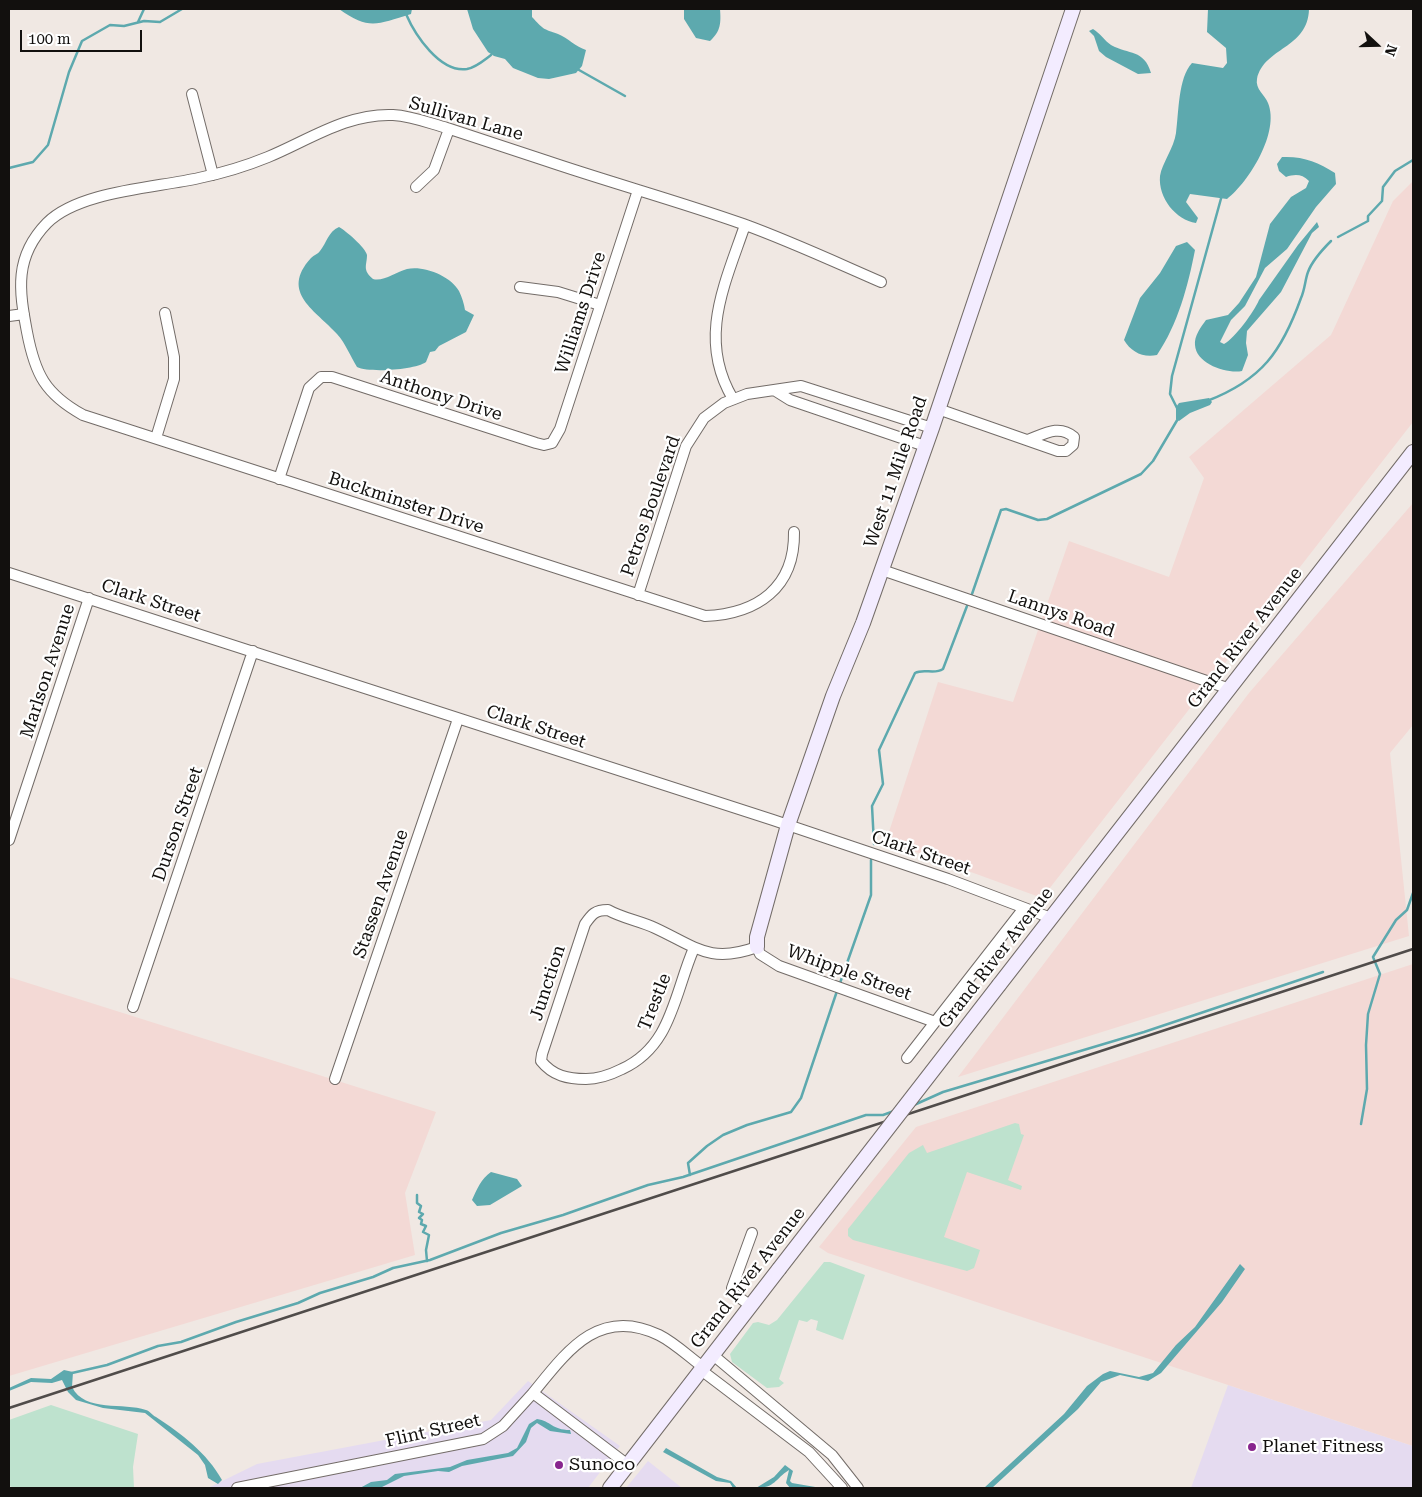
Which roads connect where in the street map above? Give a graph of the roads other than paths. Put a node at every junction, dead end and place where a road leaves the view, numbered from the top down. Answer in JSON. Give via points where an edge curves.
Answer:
{"nodes":[{"id":1,"x":1073,"y":9,"type":"edge"},
{"id":2,"x":192,"y":94,"type":"dead end"},
{"id":3,"x":449,"y":129,"type":"junction"},
{"id":4,"x":213,"y":175,"type":"junction"},
{"id":5,"x":416,"y":188,"type":"dead end"},
{"id":6,"x":638,"y":190,"type":"junction"},
{"id":7,"x":745,"y":225,"type":"junction"},
{"id":8,"x":881,"y":282,"type":"dead end"},
{"id":9,"x":520,"y":287,"type":"dead end"},
{"id":10,"x":600,"y":305,"type":"junction"},
{"id":11,"x":165,"y":313,"type":"dead end"},
{"id":12,"x":24,"y":314,"type":"junction"},
{"id":13,"x":9,"y":316,"type":"edge"},
{"id":14,"x":774,"y":390,"type":"junction"},
{"id":15,"x":733,"y":399,"type":"junction"},
{"id":16,"x":859,"y":404,"type":"junction"},
{"id":17,"x":938,"y":409,"type":"junction"},
{"id":18,"x":852,"y":421,"type":"junction"},
{"id":19,"x":932,"y":428,"type":"junction"},
{"id":20,"x":156,"y":438,"type":"junction"},
{"id":21,"x":1028,"y":440,"type":"dead end"},
{"id":22,"x":552,"y":443,"type":"joint"},
{"id":23,"x":926,"y":446,"type":"junction"},
{"id":24,"x":1413,"y":452,"type":"edge"},
{"id":25,"x":279,"y":478,"type":"junction"},
{"id":26,"x":794,"y":532,"type":"dead end"},
{"id":27,"x":882,"y":570,"type":"junction"},
{"id":28,"x":9,"y":572,"type":"edge"},
{"id":29,"x":638,"y":596,"type":"junction"},
{"id":30,"x":89,"y":598,"type":"junction"},
{"id":31,"x":253,"y":651,"type":"junction"},
{"id":32,"x":1230,"y":689,"type":"junction"},
{"id":33,"x":458,"y":719,"type":"junction"},
{"id":34,"x":788,"y":825,"type":"junction"},
{"id":35,"x":9,"y":840,"type":"edge"},
{"id":36,"x":1024,"y":908,"type":"junction"},
{"id":37,"x":1051,"y":918,"type":"junction"},
{"id":38,"x":757,"y":947,"type":"junction"},
{"id":39,"x":694,"y":948,"type":"junction"},
{"id":40,"x":133,"y":1007,"type":"dead end"},
{"id":41,"x":935,"y":1022,"type":"junction"},
{"id":42,"x":908,"y":1058,"type":"dead end"},
{"id":43,"x":552,"y":1072,"type":"joint"},
{"id":44,"x":335,"y":1079,"type":"dead end"},
{"id":45,"x":752,"y":1233,"type":"dead end"},
{"id":46,"x":751,"y":1306,"type":"junction"},
{"id":47,"x":713,"y":1355,"type":"junction"},
{"id":48,"x":702,"y":1369,"type":"junction"},
{"id":49,"x":533,"y":1393,"type":"junction"},
{"id":50,"x":628,"y":1465,"type":"junction"},
{"id":51,"x":237,"y":1488,"type":"edge"},
{"id":52,"x":610,"y":1488,"type":"edge"},
{"id":53,"x":842,"y":1488,"type":"edge"},
{"id":54,"x":858,"y":1488,"type":"edge"}],
"edges":[{"from":1,"to":17,"type":"main road","name":"West 11 Mile Road"},
{"from":2,"to":4,"type":"street"},
{"from":3,"to":4,"type":"street","name":"Sullivan Lane","via":[[392,115],[355,119],[330,127],[265,158]]},
{"from":3,"to":5,"type":"street","via":[[434,170]]},
{"from":3,"to":6,"type":"street","name":"Sullivan Lane"},
{"from":4,"to":12,"type":"street","name":"Sullivan Lane","via":[[106,196],[71,206],[48,222],[32,243],[22,266],[20,281]]},
{"from":6,"to":7,"type":"street","name":"Sullivan Lane"},
{"from":6,"to":10,"type":"street","name":"Williams Drive"},
{"from":7,"to":8,"type":"street","name":"Sullivan Lane"},
{"from":7,"to":15,"type":"street","via":[[719,303],[714,337],[719,366]]},
{"from":9,"to":10,"type":"street","via":[[558,292]]},
{"from":10,"to":22,"type":"street","name":"Williams Drive","via":[[557,437]]},
{"from":11,"to":20,"type":"street","via":[[174,357],[174,378]]},
{"from":12,"to":13,"type":"street"},
{"from":12,"to":20,"type":"street","name":"Buckminster Drive","via":[[36,371],[56,397],[84,415]]},
{"from":14,"to":15,"type":"street","name":"Petros Boulevard"},
{"from":14,"to":16,"type":"street","name":"Petros Boulevard","via":[[801,386]]},
{"from":14,"to":18,"type":"street","via":[[790,400]]},
{"from":15,"to":29,"type":"street","name":"Petros Boulevard","via":[[704,418],[686,446]]},
{"from":16,"to":18,"type":"street"},
{"from":16,"to":19,"type":"street","name":"Petros Boulevard"},
{"from":17,"to":19,"type":"main road","name":"West 11 Mile Road"},
{"from":17,"to":21,"type":"street"},
{"from":18,"to":23,"type":"street"},
{"from":19,"to":23,"type":"main road","name":"West 11 Mile Road"},
{"from":20,"to":25,"type":"street","name":"Buckminster Drive"},
{"from":22,"to":25,"type":"street","name":"Anthony Drive","via":[[536,443],[332,377],[321,377],[310,388]]},
{"from":23,"to":27,"type":"main road","name":"West 11 Mile Road"},
{"from":24,"to":32,"type":"main road","name":"Grand River Avenue"},
{"from":25,"to":29,"type":"street","name":"Buckminster Drive"},
{"from":26,"to":29,"type":"street","name":"Buckminster Drive","via":[[791,563],[781,581],[749,608],[705,616]]},
{"from":27,"to":32,"type":"street","name":"Lannys Road"},
{"from":27,"to":34,"type":"main road","name":"West 11 Mile Road"},
{"from":28,"to":30,"type":"street","name":"Clark Street"},
{"from":30,"to":31,"type":"street","name":"Clark Street"},
{"from":30,"to":35,"type":"street","name":"Marlson Avenue"},
{"from":31,"to":33,"type":"street","name":"Clark Street"},
{"from":31,"to":40,"type":"street","name":"Durson Street"},
{"from":32,"to":37,"type":"main road","name":"Grand River Avenue"},
{"from":33,"to":34,"type":"street","name":"Clark Street"},
{"from":33,"to":44,"type":"street","name":"Stassen Avenue"},
{"from":34,"to":36,"type":"street","name":"Clark Street"},
{"from":34,"to":38,"type":"main road","name":"West 11 Mile Road"},
{"from":36,"to":37,"type":"street","name":"Clark Street"},
{"from":36,"to":41,"type":"street"},
{"from":37,"to":46,"type":"main road","name":"Grand River Avenue","bridge":true},
{"from":38,"to":39,"type":"street","via":[[729,955]]},
{"from":38,"to":41,"type":"street","name":"Whipple Street","via":[[760,954],[779,966]]},
{"from":39,"to":43,"type":"street","name":"Trestle","via":[[662,1036],[649,1051],[631,1065],[593,1079],[566,1077]]},
{"from":39,"to":43,"type":"street","name":"Junction","via":[[608,910],[593,913],[585,924],[542,1054],[541,1061]]},
{"from":41,"to":42,"type":"street"},
{"from":45,"to":46,"type":"street","via":[[732,1288],[732,1293]]},
{"from":46,"to":47,"type":"main road","name":"Grand River Avenue"},
{"from":47,"to":48,"type":"main road","name":"Grand River Avenue"},
{"from":47,"to":54,"type":"street","via":[[825,1450]]},
{"from":48,"to":49,"type":"street","name":"Flint Street","via":[[661,1336],[641,1328],[620,1327],[600,1330],[580,1340]]},
{"from":48,"to":50,"type":"main road","name":"Grand River Avenue"},
{"from":48,"to":53,"type":"street","name":"Flint Street","via":[[809,1452]]},
{"from":49,"to":50,"type":"street"},
{"from":49,"to":51,"type":"street","name":"Flint Street","via":[[503,1426],[483,1439]]},
{"from":50,"to":52,"type":"main road","name":"Grand River Avenue"}]}
